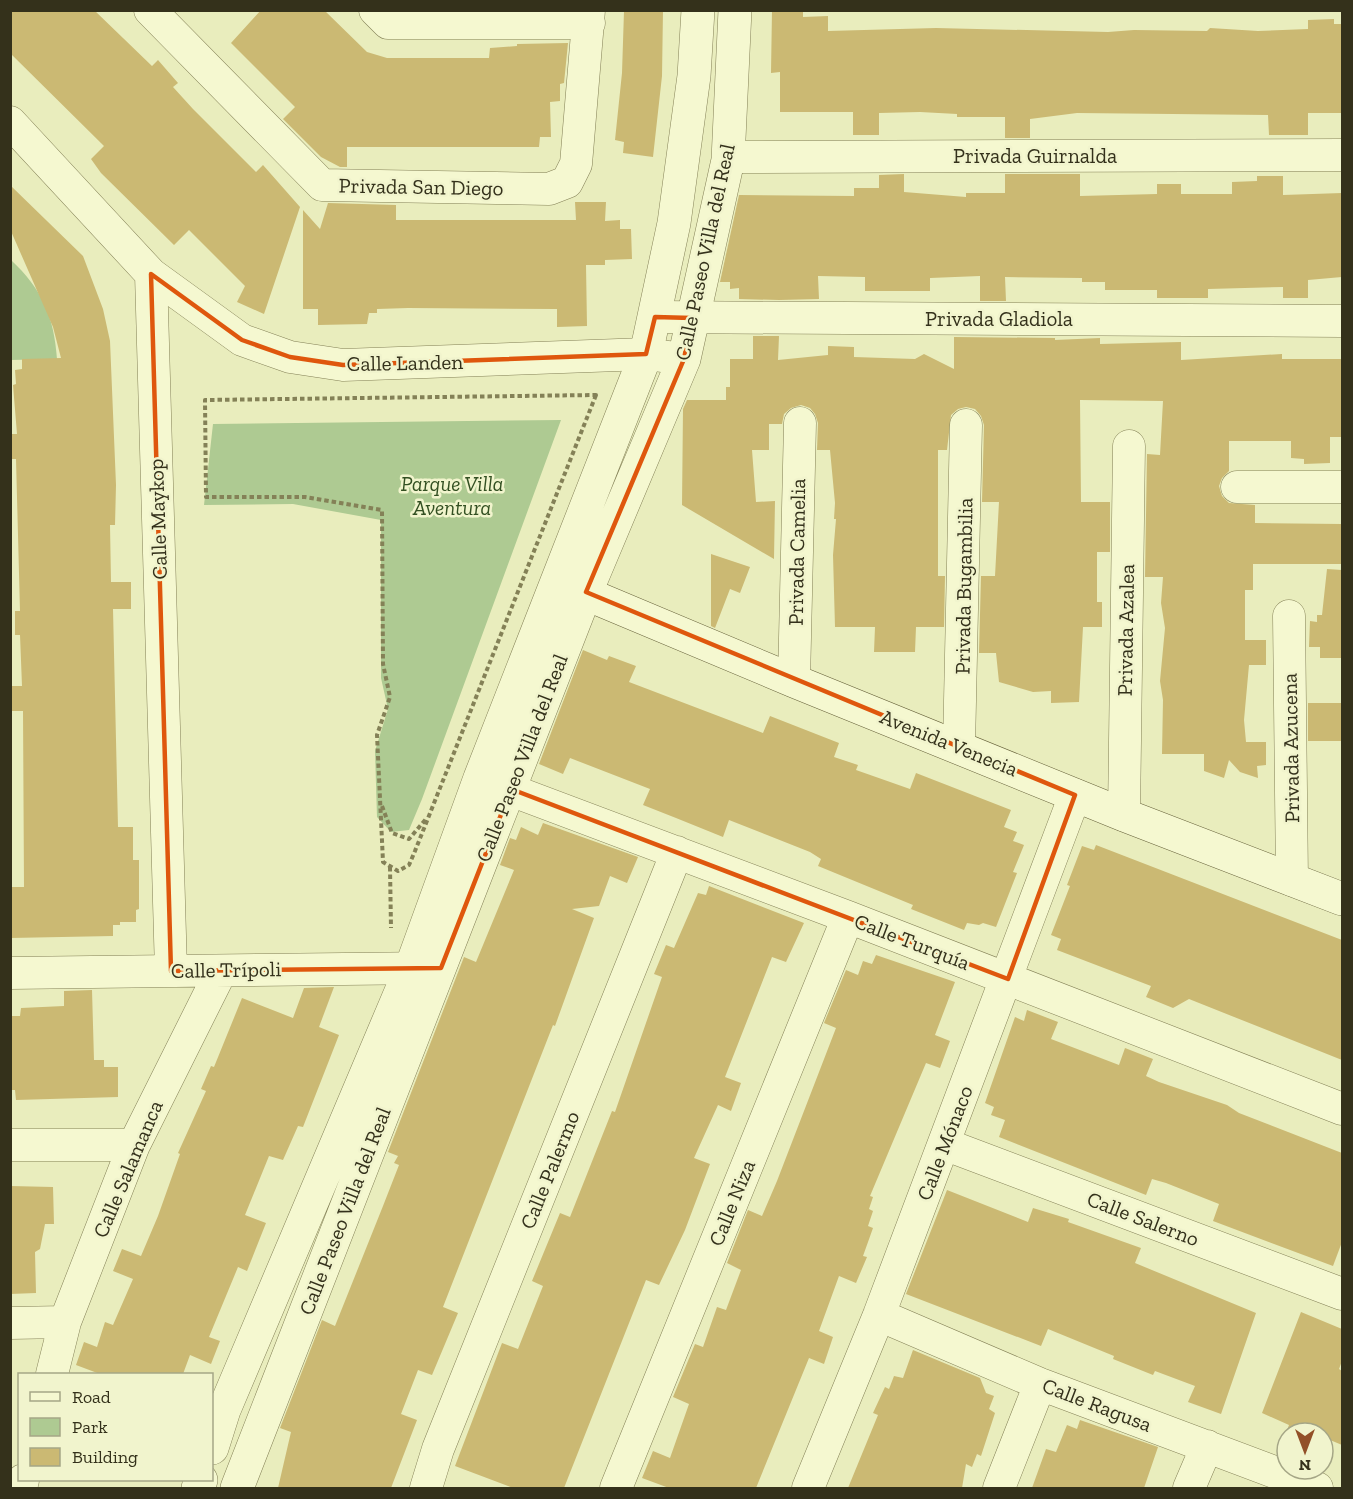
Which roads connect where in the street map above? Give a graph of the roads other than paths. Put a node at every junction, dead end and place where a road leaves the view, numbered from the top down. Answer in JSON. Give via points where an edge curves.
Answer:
{"nodes":[{"id":1,"x":150,"y":10,"type":"edge"},
{"id":2,"x":375,"y":10,"type":"edge"},
{"id":3,"x":698,"y":10,"type":"edge"},
{"id":4,"x":735,"y":10,"type":"edge"},
{"id":5,"x":589,"y":17,"type":"edge"},
{"id":6,"x":10,"y":122,"type":"edge"},
{"id":7,"x":1342,"y":156,"type":"edge"},
{"id":8,"x":728,"y":160,"type":"junction"},
{"id":9,"x":151,"y":274,"type":"junction"},
{"id":10,"x":655,"y":316,"type":"junction"},
{"id":11,"x":692,"y":318,"type":"junction"},
{"id":12,"x":1342,"y":321,"type":"edge"},
{"id":13,"x":646,"y":354,"type":"junction"},
{"id":14,"x":684,"y":359,"type":"junction"},
{"id":15,"x":800,"y":423,"type":"dead end"},
{"id":16,"x":966,"y":425,"type":"dead end"},
{"id":17,"x":1129,"y":446,"type":"dead end"},
{"id":18,"x":1237,"y":487,"type":"dead end"},
{"id":19,"x":1342,"y":487,"type":"edge"},
{"id":20,"x":572,"y":587,"type":"junction"},
{"id":21,"x":1289,"y":616,"type":"dead end"},
{"id":22,"x":794,"y":681,"type":"junction"},
{"id":23,"x":959,"y":747,"type":"junction"},
{"id":24,"x":480,"y":778,"type":"junction"},
{"id":25,"x":511,"y":789,"type":"junction"},
{"id":26,"x":1075,"y":795,"type":"junction"},
{"id":27,"x":1124,"y":815,"type":"junction"},
{"id":28,"x":677,"y":852,"type":"junction"},
{"id":29,"x":1292,"y":880,"type":"junction"},
{"id":30,"x":1342,"y":899,"type":"edge"},
{"id":31,"x":848,"y":917,"type":"junction"},
{"id":32,"x":415,"y":968,"type":"junction"},
{"id":33,"x":171,"y":971,"type":"junction"},
{"id":34,"x":221,"y":971,"type":"junction"},
{"id":35,"x":10,"y":973,"type":"edge"},
{"id":36,"x":1008,"y":978,"type":"junction"},
{"id":37,"x":1342,"y":1109,"type":"edge"},
{"id":38,"x":944,"y":1144,"type":"junction"},
{"id":39,"x":10,"y":1145,"type":"edge"},
{"id":40,"x":134,"y":1145,"type":"junction"},
{"id":41,"x":1342,"y":1294,"type":"edge"},
{"id":42,"x":879,"y":1315,"type":"junction"},
{"id":43,"x":66,"y":1322,"type":"junction"},
{"id":44,"x":10,"y":1323,"type":"edge"},
{"id":45,"x":51,"y":1373,"type":"edge"},
{"id":46,"x":1040,"y":1384,"type":"junction"},
{"id":47,"x":213,"y":1445,"type":"edge"},
{"id":48,"x":1207,"y":1446,"type":"junction"},
{"id":49,"x":237,"y":1488,"type":"edge"},
{"id":50,"x":426,"y":1488,"type":"edge"},
{"id":51,"x":616,"y":1488,"type":"edge"},
{"id":52,"x":808,"y":1488,"type":"edge"},
{"id":53,"x":999,"y":1488,"type":"edge"},
{"id":54,"x":1189,"y":1488,"type":"edge"},
{"id":55,"x":1317,"y":1488,"type":"edge"}],
"edges":[{"from":1,"to":5,"type":"street","name":"Privada San Diego","via":[[322,185],[549,189],[567,182],[576,164]]},
{"from":2,"to":5,"type":"street","name":"Privada San Diego","via":[[388,23]]},
{"from":3,"to":10,"type":"street","name":"Calle Paseo Villa del Real","via":[[688,127]]},
{"from":4,"to":8,"type":"street","name":"Calle Paseo Villa del Real"},
{"from":6,"to":9,"type":"street"},
{"from":7,"to":8,"type":"street","name":"Privada Guirnalda"},
{"from":8,"to":11,"type":"street","name":"Calle Paseo Villa del Real"},
{"from":9,"to":13,"type":"street","name":"Calle Landen","via":[[242,340],[290,357],[343,365]]},
{"from":9,"to":33,"type":"street","name":"Calle Maykop"},
{"from":10,"to":11,"type":"street","name":"Privada Gladiola"},
{"from":10,"to":13,"type":"street","name":"Calle Paseo Villa del Real"},
{"from":11,"to":12,"type":"street","name":"Privada Gladiola"},
{"from":11,"to":14,"type":"street","name":"Calle Paseo Villa del Real"},
{"from":13,"to":14,"type":"street","name":"Calle Landen"},
{"from":13,"to":20,"type":"street","name":"Calle Paseo Villa del Real"},
{"from":14,"to":20,"type":"street","name":"Calle Paseo Villa del Real"},
{"from":15,"to":22,"type":"street","name":"Privada Camelia"},
{"from":16,"to":23,"type":"street","name":"Privada Bugambilia"},
{"from":17,"to":27,"type":"street","name":"Privada Azalea"},
{"from":18,"to":19,"type":"street"},
{"from":20,"to":22,"type":"street","name":"Avenida Venecia"},
{"from":20,"to":24,"type":"street","name":"Calle Paseo Villa del Real"},
{"from":20,"to":25,"type":"street","name":"Calle Paseo Villa del Real"},
{"from":21,"to":29,"type":"street","name":"Privada Azucena"},
{"from":22,"to":23,"type":"street","name":"Avenida Venecia"},
{"from":23,"to":26,"type":"street","name":"Avenida Venecia"},
{"from":24,"to":25,"type":"street","name":"Calle Turquía"},
{"from":24,"to":32,"type":"street","name":"Calle Paseo Villa del Real"},
{"from":25,"to":28,"type":"street","name":"Calle Turquía"},
{"from":25,"to":32,"type":"street","name":"Calle Paseo Villa del Real"},
{"from":26,"to":27,"type":"street","name":"Avenida Venecia"},
{"from":26,"to":36,"type":"street","name":"Calle Mónaco"},
{"from":27,"to":29,"type":"street","name":"Avenida Venecia"},
{"from":28,"to":31,"type":"street","name":"Calle Turquía"},
{"from":28,"to":50,"type":"street","name":"Calle Palermo"},
{"from":29,"to":30,"type":"street","name":"Avenida Venecia"},
{"from":31,"to":36,"type":"street","name":"Calle Turquía"},
{"from":31,"to":51,"type":"street","name":"Calle Niza"},
{"from":32,"to":34,"type":"street","name":"Calle Trípoli"},
{"from":32,"to":47,"type":"street","name":"Calle Paseo Villa del Real","via":[[224,1410]]},
{"from":32,"to":49,"type":"street","name":"Calle Paseo Villa del Real"},
{"from":33,"to":34,"type":"street","name":"Calle Trípoli"},
{"from":33,"to":35,"type":"street","name":"Calle Trípoli"},
{"from":34,"to":40,"type":"street","name":"Calle Salamanca"},
{"from":36,"to":37,"type":"street","name":"Calle Turquía"},
{"from":36,"to":38,"type":"street","name":"Calle Mónaco"},
{"from":38,"to":41,"type":"street","name":"Calle Salerno"},
{"from":38,"to":42,"type":"street","name":"Calle Mónaco"},
{"from":39,"to":40,"type":"street"},
{"from":40,"to":43,"type":"street","name":"Calle Salamanca"},
{"from":42,"to":46,"type":"street","name":"Calle Ragusa"},
{"from":42,"to":52,"type":"street","name":"Calle Mónaco"},
{"from":43,"to":44,"type":"street"},
{"from":43,"to":45,"type":"street","name":"Calle Salamanca"},
{"from":46,"to":48,"type":"street","name":"Calle Ragusa"},
{"from":46,"to":53,"type":"street"},
{"from":48,"to":54,"type":"street"},
{"from":48,"to":55,"type":"street","name":"Calle Ragusa"}]}
